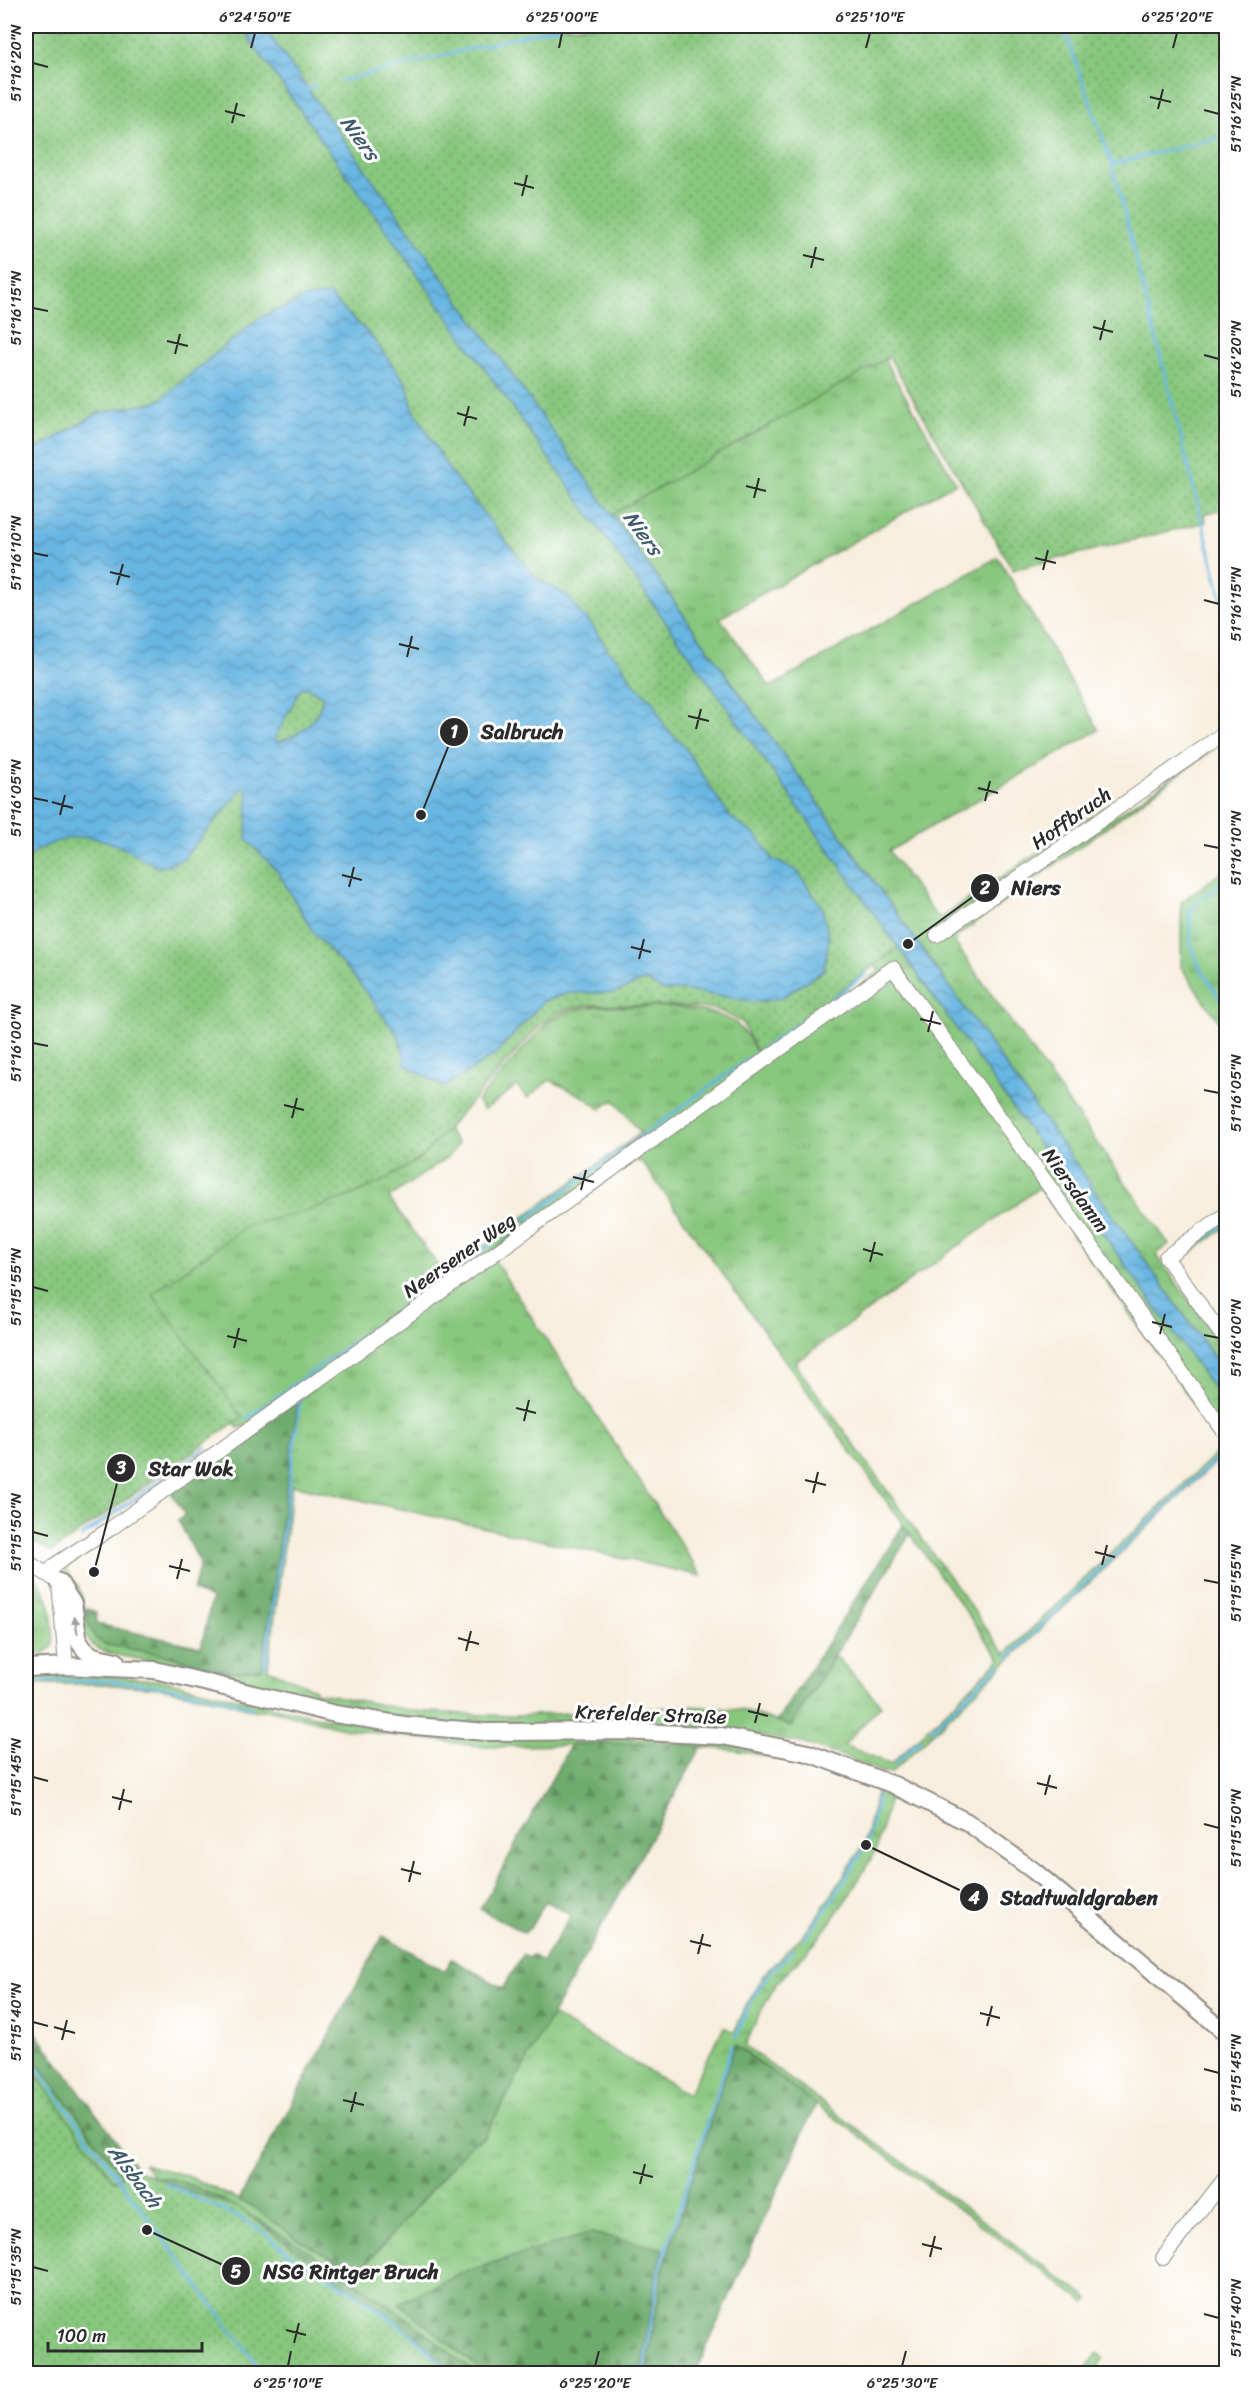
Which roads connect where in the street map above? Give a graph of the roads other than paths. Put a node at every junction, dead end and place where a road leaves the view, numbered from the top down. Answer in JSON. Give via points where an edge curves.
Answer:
{"nodes":[{"id":1,"x":1227,"y":732,"type":"edge"},
{"id":2,"x":937,"y":936,"type":"dead end"},
{"id":3,"x":893,"y":968,"type":"joint"},
{"id":4,"x":1227,"y":1214,"type":"edge"},
{"id":5,"x":1227,"y":1341,"type":"edge"},
{"id":6,"x":1227,"y":1434,"type":"edge"},
{"id":7,"x":26,"y":1561,"type":"edge"},
{"id":8,"x":53,"y":1578,"type":"junction"},
{"id":9,"x":66,"y":1666,"type":"junction"},
{"id":10,"x":26,"y":1668,"type":"edge"},
{"id":11,"x":154,"y":1670,"type":"junction"},
{"id":12,"x":1227,"y":2033,"type":"edge"},
{"id":13,"x":1227,"y":2177,"type":"edge"},
{"id":14,"x":1162,"y":2258,"type":"dead end"}],
"edges":[{"from":1,"to":2,"type":"street","name":"Hoffbruch"},
{"from":3,"to":6,"type":"street","name":"Niersdamm"},
{"from":3,"to":8,"type":"street","name":"Neersener Weg","via":[[56,1564]]},
{"from":4,"to":5,"type":"street","via":[[1166,1257]]},
{"from":7,"to":8,"type":"street"},
{"from":8,"to":9,"type":"street"},
{"from":11,"to":8,"type":"main road","one_way":true,"via":[[93,1656],[85,1650],[79,1641],[73,1604]]},
{"from":9,"to":10,"type":"main road","name":"Krefelder Straße"},
{"from":9,"to":11,"type":"main road","name":"Krefelder Straße"},
{"from":11,"to":12,"type":"main road","name":"Krefelder Straße","via":[[335,1714],[404,1725],[456,1731],[622,1731],[723,1736],[808,1753],[894,1785],[967,1822],[1034,1871]]},
{"from":13,"to":14,"type":"street"}]}
